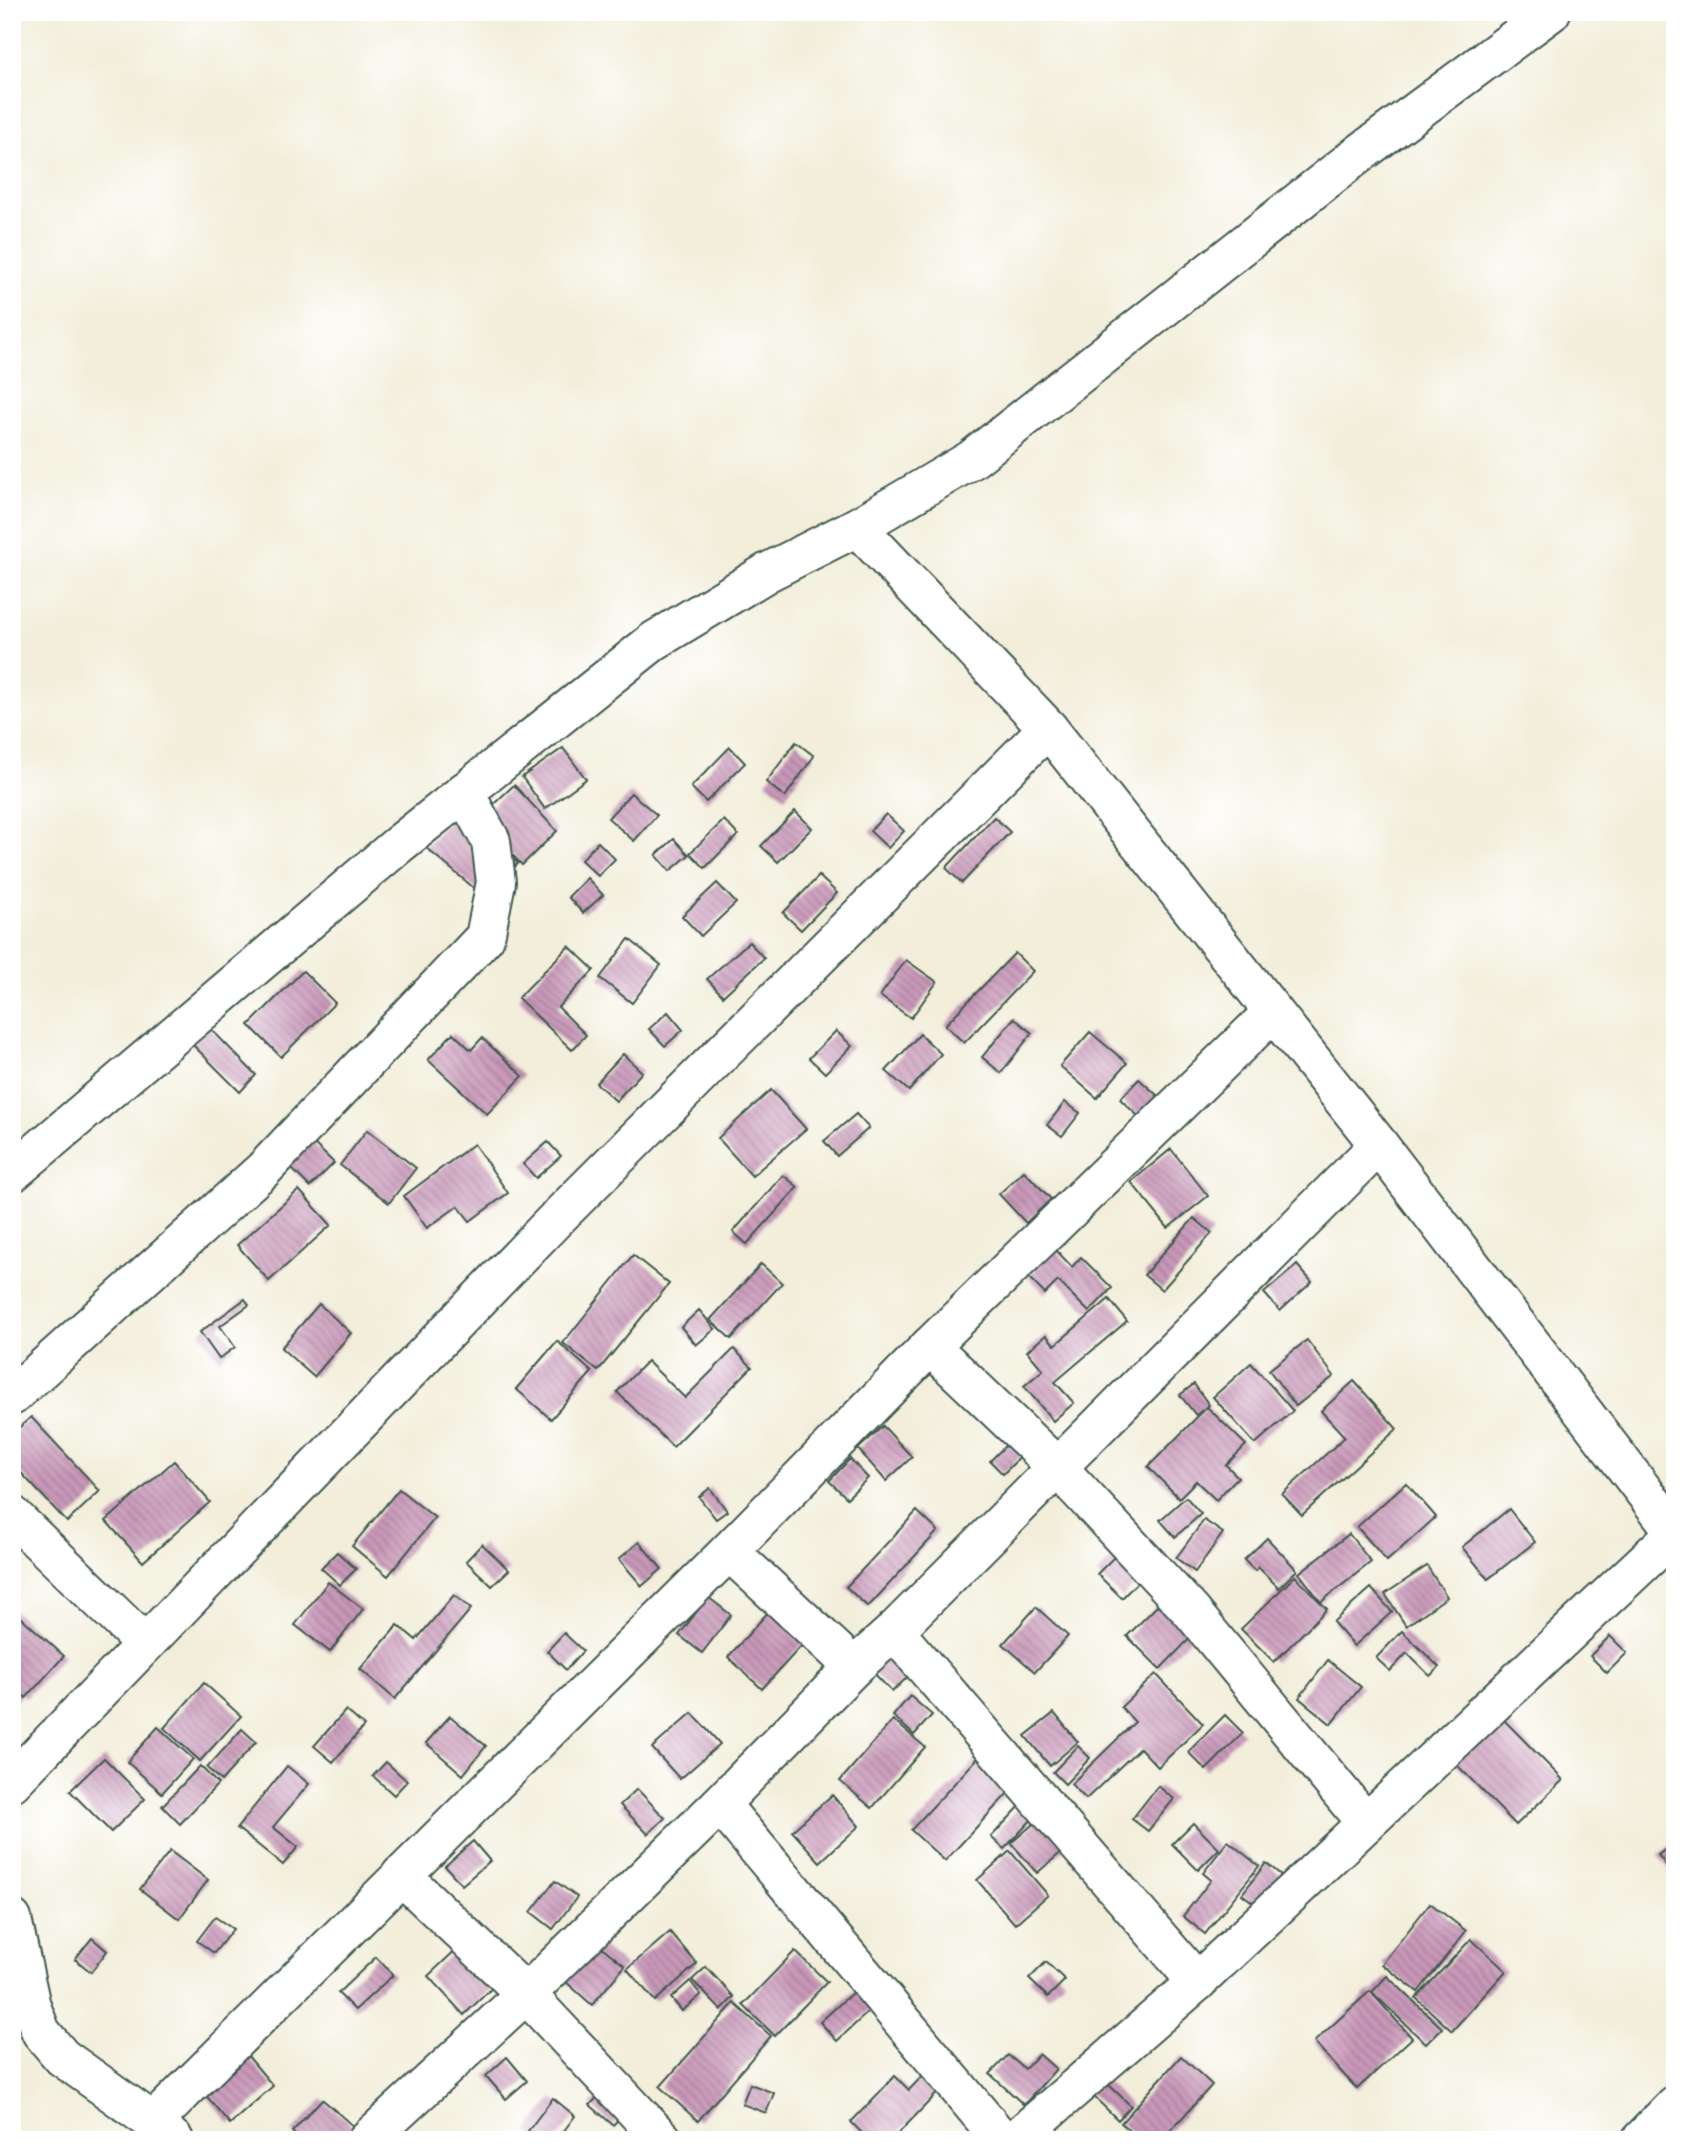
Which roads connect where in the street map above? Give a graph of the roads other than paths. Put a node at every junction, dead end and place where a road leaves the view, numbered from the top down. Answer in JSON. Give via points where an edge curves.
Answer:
{"nodes":[{"id":1,"x":1551,"y":12,"type":"edge"},
{"id":2,"x":857,"y":527,"type":"junction"},
{"id":3,"x":1048,"y":728,"type":"junction"},
{"id":4,"x":464,"y":792,"type":"junction"},
{"id":5,"x":1273,"y":1012,"type":"junction"},
{"id":6,"x":1379,"y":1145,"type":"junction"},
{"id":7,"x":12,"y":1173,"type":"edge"},
{"id":8,"x":930,"y":1346,"type":"junction"},
{"id":9,"x":12,"y":1396,"type":"edge"},
{"id":10,"x":1057,"y":1467,"type":"junction"},
{"id":11,"x":12,"y":1515,"type":"edge"},
{"id":12,"x":1675,"y":1532,"type":"edge"},
{"id":13,"x":729,"y":1551,"type":"junction"},
{"id":14,"x":894,"y":1631,"type":"junction"},
{"id":15,"x":145,"y":1644,"type":"junction"},
{"id":16,"x":853,"y":1667,"type":"junction"},
{"id":17,"x":12,"y":1782,"type":"edge"},
{"id":18,"x":720,"y":1804,"type":"junction"},
{"id":19,"x":1366,"y":1824,"type":"junction"},
{"id":20,"x":401,"y":1875,"type":"junction"},
{"id":21,"x":12,"y":1919,"type":"edge"},
{"id":22,"x":1197,"y":1982,"type":"junction"},
{"id":23,"x":526,"y":1994,"type":"junction"},
{"id":24,"x":1675,"y":2105,"type":"edge"},
{"id":25,"x":163,"y":2131,"type":"edge"},
{"id":26,"x":368,"y":2140,"type":"edge"},
{"id":27,"x":663,"y":2140,"type":"edge"},
{"id":28,"x":1002,"y":2140,"type":"edge"},
{"id":29,"x":1015,"y":2140,"type":"edge"},
{"id":30,"x":1641,"y":2140,"type":"edge"}],
"edges":[{"from":1,"to":2,"type":"street","via":[[1355,157],[971,460]]},
{"from":2,"to":3,"type":"street"},
{"from":2,"to":4,"type":"street","via":[[768,572],[654,640]]},
{"from":3,"to":5,"type":"street"},
{"from":3,"to":15,"type":"street","via":[[553,1222]]},
{"from":4,"to":7,"type":"street"},
{"from":4,"to":9,"type":"street","via":[[491,841],[496,882],[485,937],[262,1170]]},
{"from":5,"to":6,"type":"street"},
{"from":5,"to":8,"type":"street"},
{"from":6,"to":10,"type":"street"},
{"from":6,"to":12,"type":"street"},
{"from":8,"to":10,"type":"street"},
{"from":8,"to":13,"type":"street"},
{"from":10,"to":14,"type":"street"},
{"from":10,"to":19,"type":"street","via":[[1192,1612]]},
{"from":11,"to":15,"type":"street"},
{"from":12,"to":19,"type":"street"},
{"from":13,"to":16,"type":"street"},
{"from":13,"to":20,"type":"street"},
{"from":14,"to":16,"type":"street"},
{"from":14,"to":22,"type":"street"},
{"from":15,"to":17,"type":"street"},
{"from":16,"to":18,"type":"street"},
{"from":18,"to":23,"type":"street"},
{"from":18,"to":28,"type":"street"},
{"from":19,"to":22,"type":"street"},
{"from":20,"to":23,"type":"street"},
{"from":20,"to":25,"type":"street"},
{"from":21,"to":25,"type":"street","via":[[41,2032],[62,2057]]},
{"from":22,"to":29,"type":"street"},
{"from":23,"to":26,"type":"street"},
{"from":23,"to":27,"type":"street"},
{"from":24,"to":30,"type":"street"}]}
